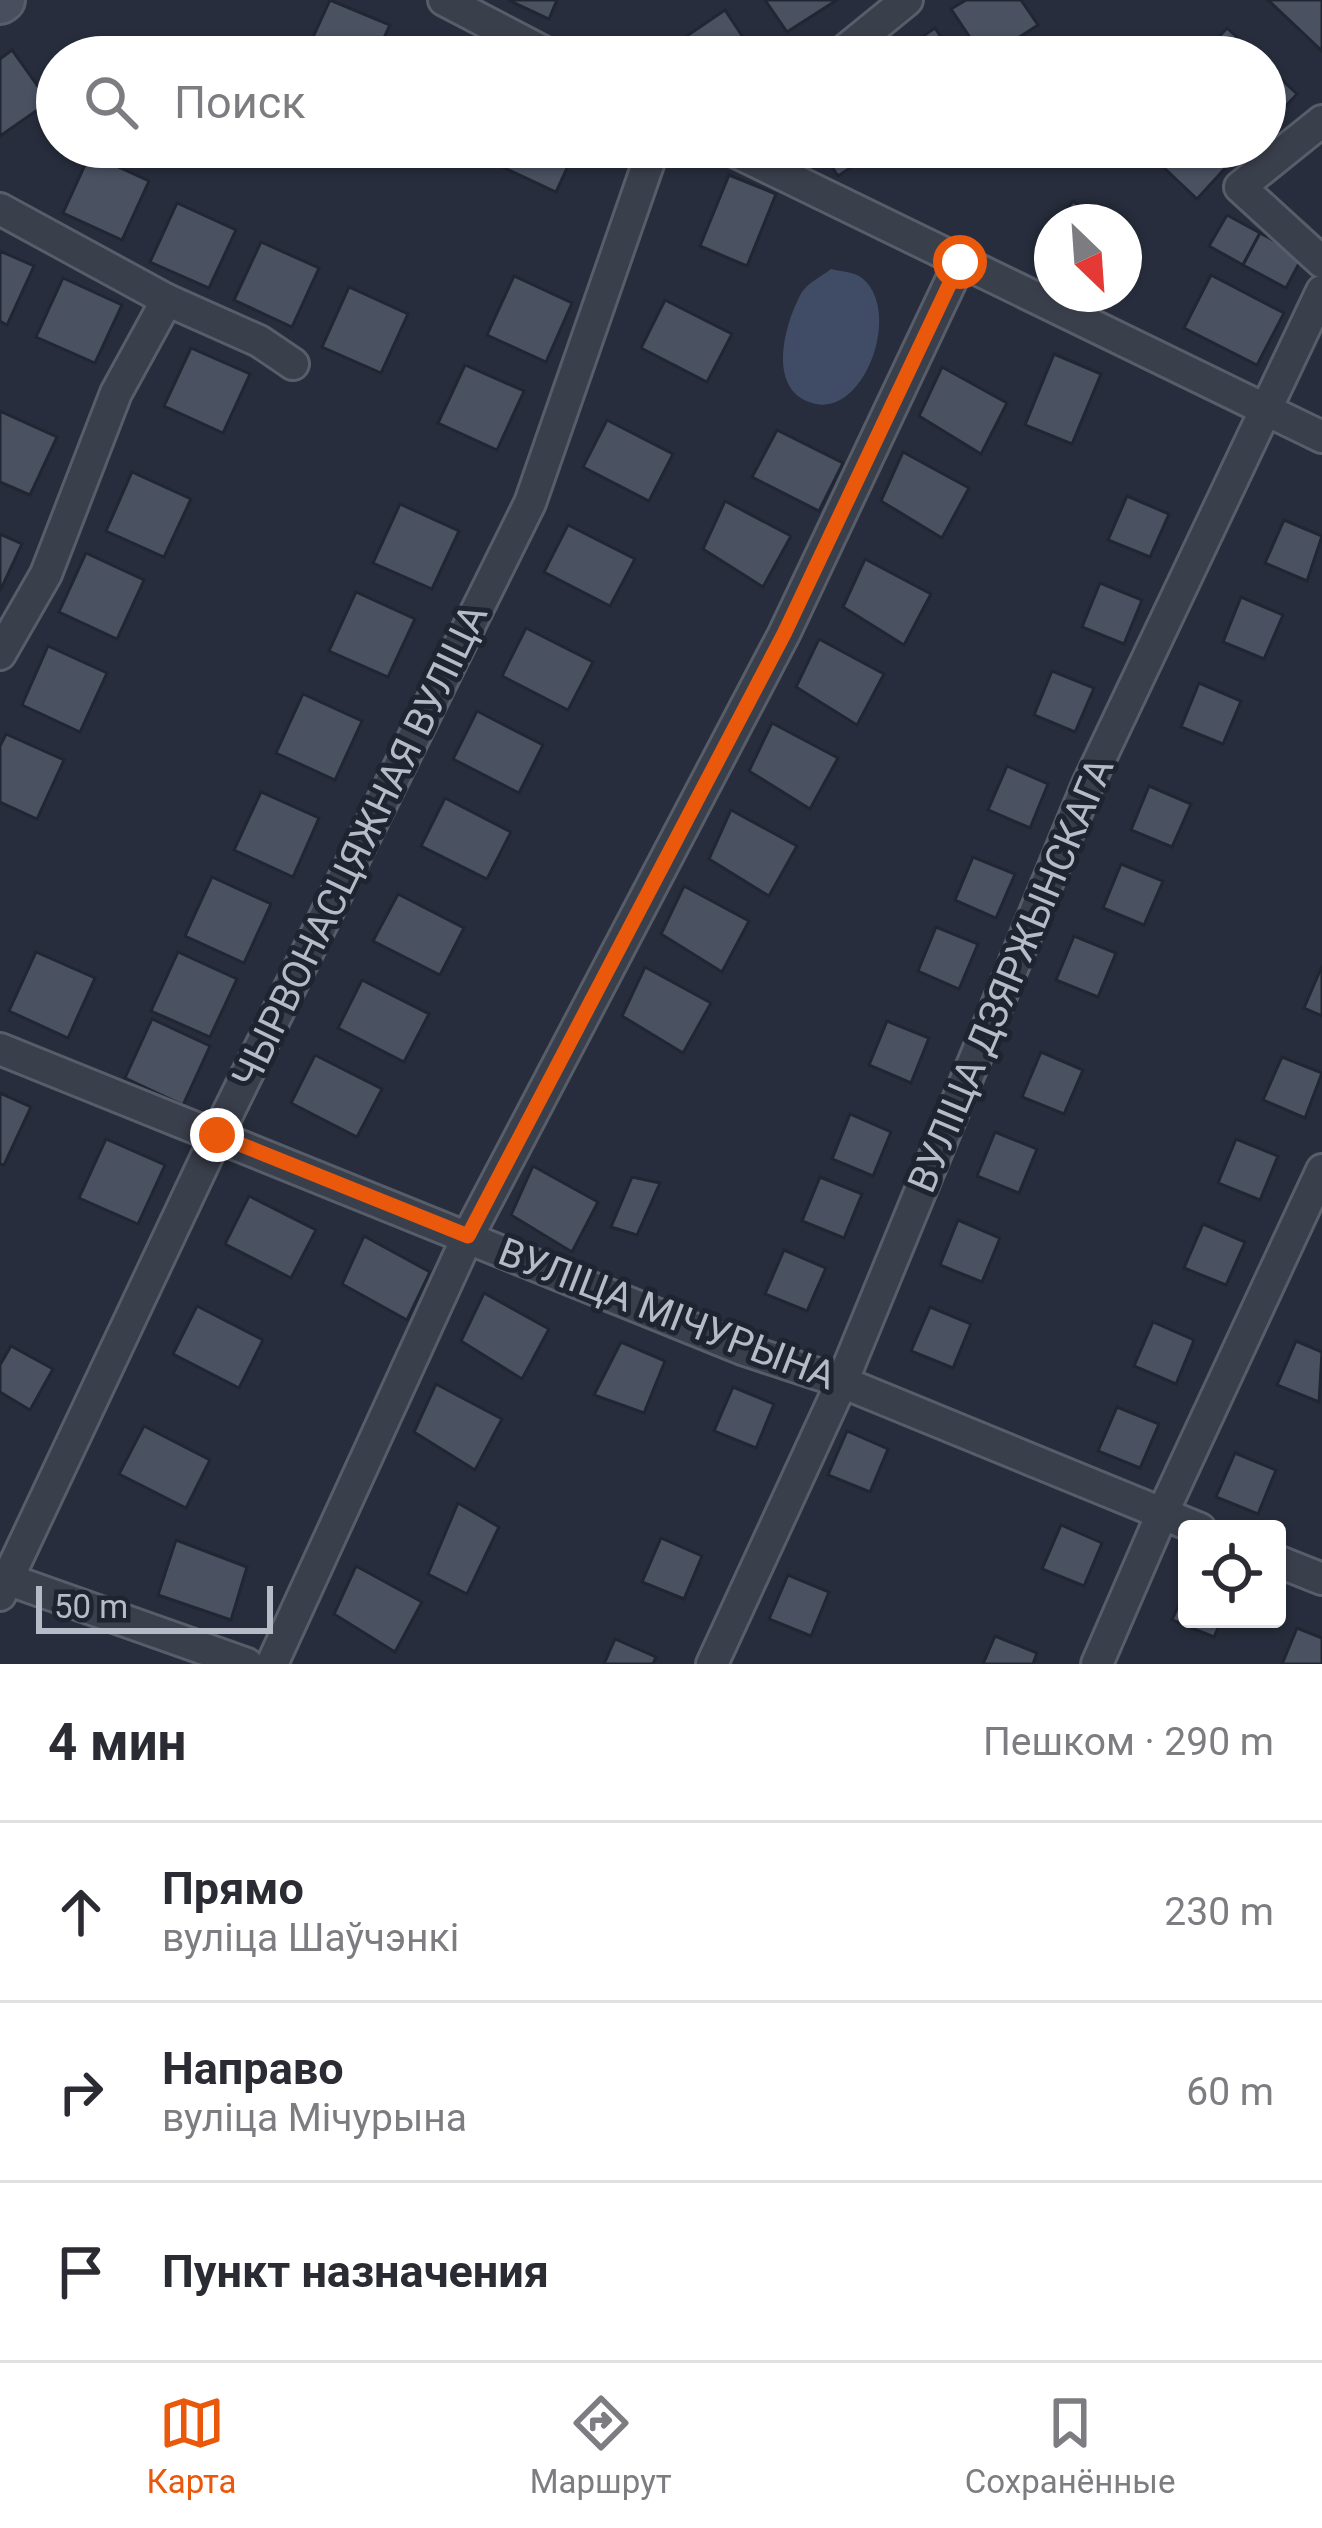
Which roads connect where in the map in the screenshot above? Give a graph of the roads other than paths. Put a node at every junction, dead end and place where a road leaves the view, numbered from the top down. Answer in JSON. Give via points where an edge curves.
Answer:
{"nodes":[{"id":1,"x":444,"y":0,"type":"edge"},
{"id":2,"x":907,"y":0,"type":"edge"},
{"id":3,"x":513,"y":36,"type":"edge"},
{"id":4,"x":863,"y":36,"type":"edge"},
{"id":5,"x":1322,"y":121,"type":"edge"},
{"id":6,"x":1286,"y":150,"type":"edge"},
{"id":7,"x":647,"y":168,"type":"edge"},
{"id":8,"x":769,"y":168,"type":"edge"},
{"id":9,"x":1264,"y":168,"type":"edge"},
{"id":10,"x":0,"y":209,"type":"edge"},
{"id":11,"x":960,"y":262,"type":"junction"},
{"id":12,"x":1322,"y":262,"type":"edge"},
{"id":13,"x":1322,"y":291,"type":"edge"},
{"id":14,"x":167,"y":300,"type":"junction"},
{"id":15,"x":292,"y":364,"type":"dead end"},
{"id":16,"x":1267,"y":412,"type":"junction"},
{"id":17,"x":1322,"y":437,"type":"edge"},
{"id":18,"x":0,"y":654,"type":"edge"},
{"id":19,"x":0,"y":1049,"type":"edge"},
{"id":20,"x":217,"y":1135,"type":"junction"},
{"id":21,"x":1322,"y":1170,"type":"edge"},
{"id":22,"x":468,"y":1236,"type":"junction"},
{"id":23,"x":842,"y":1382,"type":"junction"},
{"id":24,"x":1162,"y":1514,"type":"junction"},
{"id":25,"x":1178,"y":1520,"type":"edge"},
{"id":26,"x":1286,"y":1565,"type":"edge"},
{"id":27,"x":1322,"y":1579,"type":"edge"},
{"id":28,"x":3,"y":1587,"type":"edge"},
{"id":29,"x":247,"y":1664,"type":"edge"},
{"id":30,"x":272,"y":1664,"type":"edge"},
{"id":31,"x":712,"y":1664,"type":"edge"},
{"id":32,"x":1097,"y":1664,"type":"edge"}],
"edges":[{"from":1,"to":3,"type":"street"},
{"from":2,"to":4,"type":"street"},
{"from":5,"to":6,"type":"street"},
{"from":7,"to":20,"type":"street","name":"ЧЫРВОНАСЦЯЖНАЯ ВУЛІЦА","via":[[530,503]]},
{"from":8,"to":11,"type":"street"},
{"from":9,"to":12,"type":"street","via":[[1240,187]]},
{"from":10,"to":14,"type":"street"},
{"from":11,"to":16,"type":"street"},
{"from":11,"to":22,"type":"street","via":[[784,634]]},
{"from":13,"to":16,"type":"street","name":"ВУЛІЦА ДЗЯРЖЫНСКАГА"},
{"from":14,"to":15,"type":"street"},
{"from":14,"to":18,"type":"street","via":[[116,393],[46,574]]},
{"from":16,"to":17,"type":"street"},
{"from":16,"to":23,"type":"street","name":"ВУЛІЦА ДЗЯРЖЫНСКАГА","via":[[1088,784]]},
{"from":19,"to":20,"type":"street","name":"ВУЛІЦА МІЧУРЫНА"},
{"from":20,"to":22,"type":"street","name":"ВУЛІЦА МІЧУРЫНА"},
{"from":20,"to":28,"type":"street","name":"ЧЫРВОНАСЦЯЖНАЯ ВУЛІЦА"},
{"from":21,"to":24,"type":"street"},
{"from":22,"to":23,"type":"street","name":"ВУЛІЦА МІЧУРЫНА"},
{"from":22,"to":30,"type":"street"},
{"from":23,"to":24,"type":"street","name":"ВУЛІЦА МІЧУРЫНА"},
{"from":23,"to":31,"type":"street","name":"ВУЛІЦА ДЗЯРЖЫНСКАГА"},
{"from":24,"to":25,"type":"street","name":"ВУЛІЦА МІЧУРЫНА"},
{"from":24,"to":32,"type":"street"},
{"from":26,"to":27,"type":"street"},
{"from":28,"to":29,"type":"street"}]}
